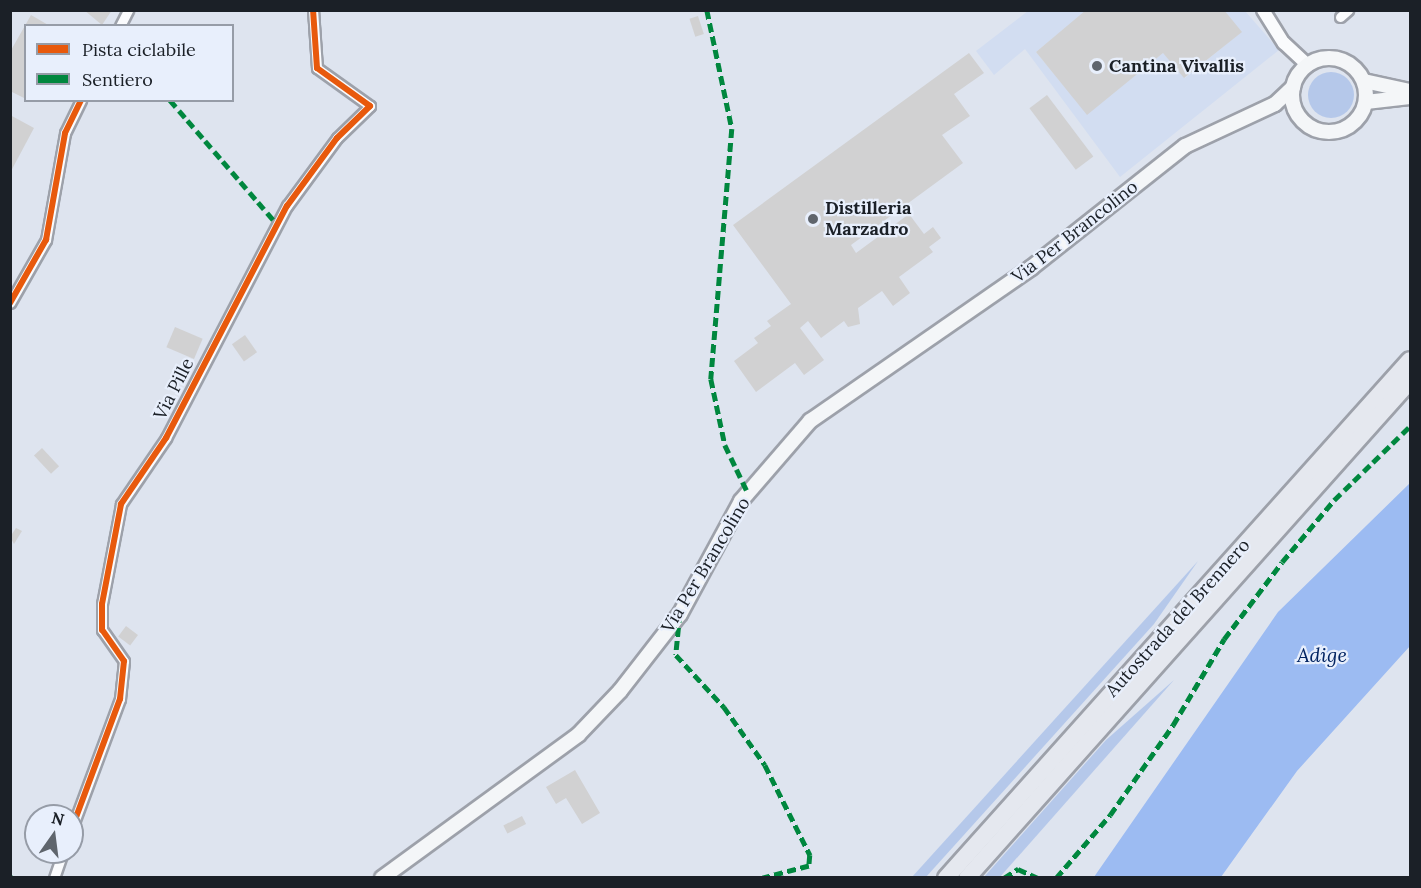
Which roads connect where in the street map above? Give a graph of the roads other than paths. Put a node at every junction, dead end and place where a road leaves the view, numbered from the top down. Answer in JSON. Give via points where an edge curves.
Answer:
{"nodes":[{"id":1,"x":128,"y":10,"type":"edge"},
{"id":2,"x":313,"y":10,"type":"edge"},
{"id":3,"x":1263,"y":10,"type":"edge"},
{"id":4,"x":1348,"y":10,"type":"edge"},
{"id":5,"x":1340,"y":17,"type":"dead end"},
{"id":6,"x":121,"y":24,"type":"edge"},
{"id":7,"x":1308,"y":65,"type":"junction"},
{"id":8,"x":1364,"y":81,"type":"junction"},
{"id":9,"x":1293,"y":87,"type":"junction"},
{"id":10,"x":1410,"y":91,"type":"edge"},
{"id":11,"x":1410,"y":97,"type":"edge"},
{"id":12,"x":80,"y":102,"type":"edge"},
{"id":13,"x":1366,"y":102,"type":"junction"},
{"id":14,"x":1295,"y":109,"type":"junction"},
{"id":15,"x":1211,"y":134,"type":"junction"},
{"id":16,"x":10,"y":303,"type":"edge"},
{"id":17,"x":1410,"y":360,"type":"edge"},
{"id":18,"x":1410,"y":381,"type":"edge"},
{"id":19,"x":81,"y":804,"type":"edge"},
{"id":20,"x":382,"y":878,"type":"edge"},
{"id":21,"x":946,"y":878,"type":"edge"},
{"id":22,"x":967,"y":878,"type":"edge"}],
"edges":[{"from":1,"to":6,"type":"street"},
{"from":2,"to":19,"type":"street","name":"Via Pille","via":[[317,68],[370,106],[337,138],[287,206],[166,438],[121,504],[102,604],[102,630],[124,661],[120,699]]},
{"from":3,"to":7,"type":"street","via":[[1284,43]]},
{"from":4,"to":5,"type":"street"},
{"from":7,"to":8,"type":"main road","via":[[1340,60]]},
{"from":7,"to":9,"type":"main road"},
{"from":8,"to":10,"type":"main road"},
{"from":8,"to":13,"type":"main road"},
{"from":9,"to":14,"type":"main road"},
{"from":9,"to":15,"type":"main road","via":[[1275,104]]},
{"from":11,"to":13,"type":"main road"},
{"from":12,"to":16,"type":"street","via":[[65,134],[46,240]]},
{"from":13,"to":14,"type":"main road","via":[[1355,123],[1333,132],[1310,127]]},
{"from":14,"to":15,"type":"main road"},
{"from":15,"to":20,"type":"main road","name":"Via Per Brancolino","via":[[1185,146],[1031,268],[810,422],[741,501],[680,614],[620,692],[578,735]]},
{"from":17,"to":21,"type":"highway","name":"Autostrada del Brennero"},
{"from":18,"to":22,"type":"highway","name":"Autostrada del Brennero"}]}
